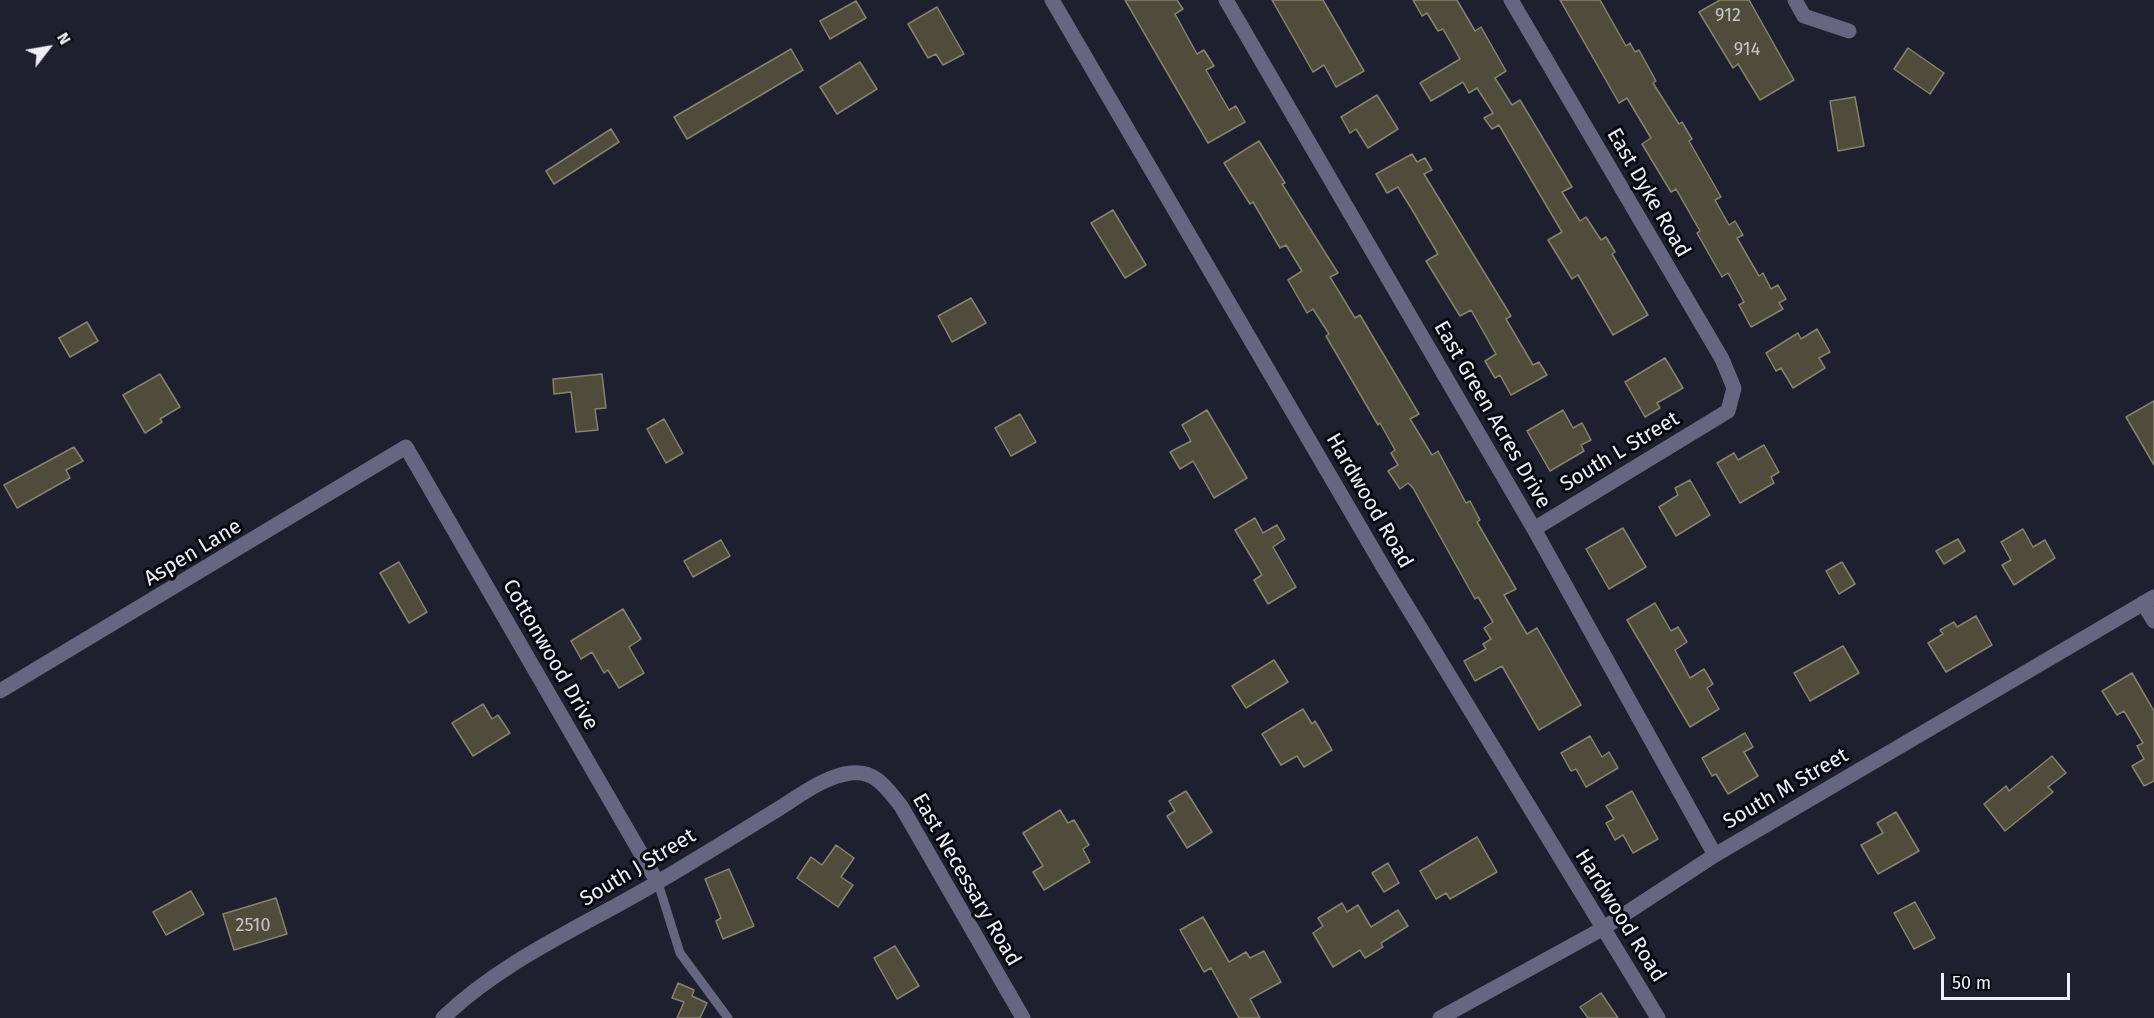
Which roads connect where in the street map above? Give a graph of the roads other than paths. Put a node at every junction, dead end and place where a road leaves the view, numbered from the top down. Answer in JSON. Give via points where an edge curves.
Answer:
{"nodes":[{"id":1,"x":1052,"y":0,"type":"edge"},
{"id":2,"x":1226,"y":0,"type":"edge"},
{"id":3,"x":1511,"y":0,"type":"edge"},
{"id":4,"x":1795,"y":0,"type":"edge"},
{"id":5,"x":1849,"y":31,"type":"dead end"},
{"id":6,"x":1728,"y":411,"type":"joint"},
{"id":7,"x":406,"y":447,"type":"joint"},
{"id":8,"x":1534,"y":529,"type":"junction"},
{"id":9,"x":2149,"y":600,"type":"edge"},
{"id":10,"x":2154,"y":621,"type":"edge"},
{"id":11,"x":0,"y":691,"type":"edge"},
{"id":12,"x":863,"y":772,"type":"joint"},
{"id":13,"x":1714,"y":855,"type":"junction"},
{"id":14,"x":658,"y":883,"type":"junction"},
{"id":15,"x":1602,"y":929,"type":"junction"},
{"id":16,"x":443,"y":1018,"type":"edge"},
{"id":17,"x":728,"y":1018,"type":"edge"},
{"id":18,"x":1023,"y":1018,"type":"edge"},
{"id":19,"x":1440,"y":1018,"type":"edge"},
{"id":20,"x":1658,"y":1018,"type":"edge"}],
"edges":[{"from":1,"to":15,"type":"street","name":"Hardwood Road","via":[[1385,570]]},
{"from":2,"to":8,"type":"street","name":"East Green Acres Drive"},
{"from":3,"to":6,"type":"street","name":"East Dyke Road","via":[[1722,359],[1734,388]]},
{"from":4,"to":5,"type":"street","via":[[1804,16]]},
{"from":6,"to":8,"type":"street","name":"South L Street"},
{"from":7,"to":11,"type":"street","name":"Aspen Lane"},
{"from":7,"to":14,"type":"street","name":"Cottonwood Drive"},
{"from":8,"to":13,"type":"street","name":"East Green Acres Drive"},
{"from":9,"to":10,"type":"street"},
{"from":9,"to":13,"type":"street","name":"South M Street"},
{"from":12,"to":14,"type":"street","name":"South J Street","via":[[829,779]]},
{"from":12,"to":18,"type":"street","name":"East Necessary Road","via":[[882,783],[901,806]]},
{"from":13,"to":15,"type":"street","name":"South M Street"},
{"from":14,"to":16,"type":"street","name":"South J Street","via":[[500,973],[462,999]]},
{"from":14,"to":17,"type":"lane","via":[[680,953]]},
{"from":15,"to":19,"type":"street","name":"South M Street"},
{"from":15,"to":20,"type":"street","name":"Hardwood Road"}]}
